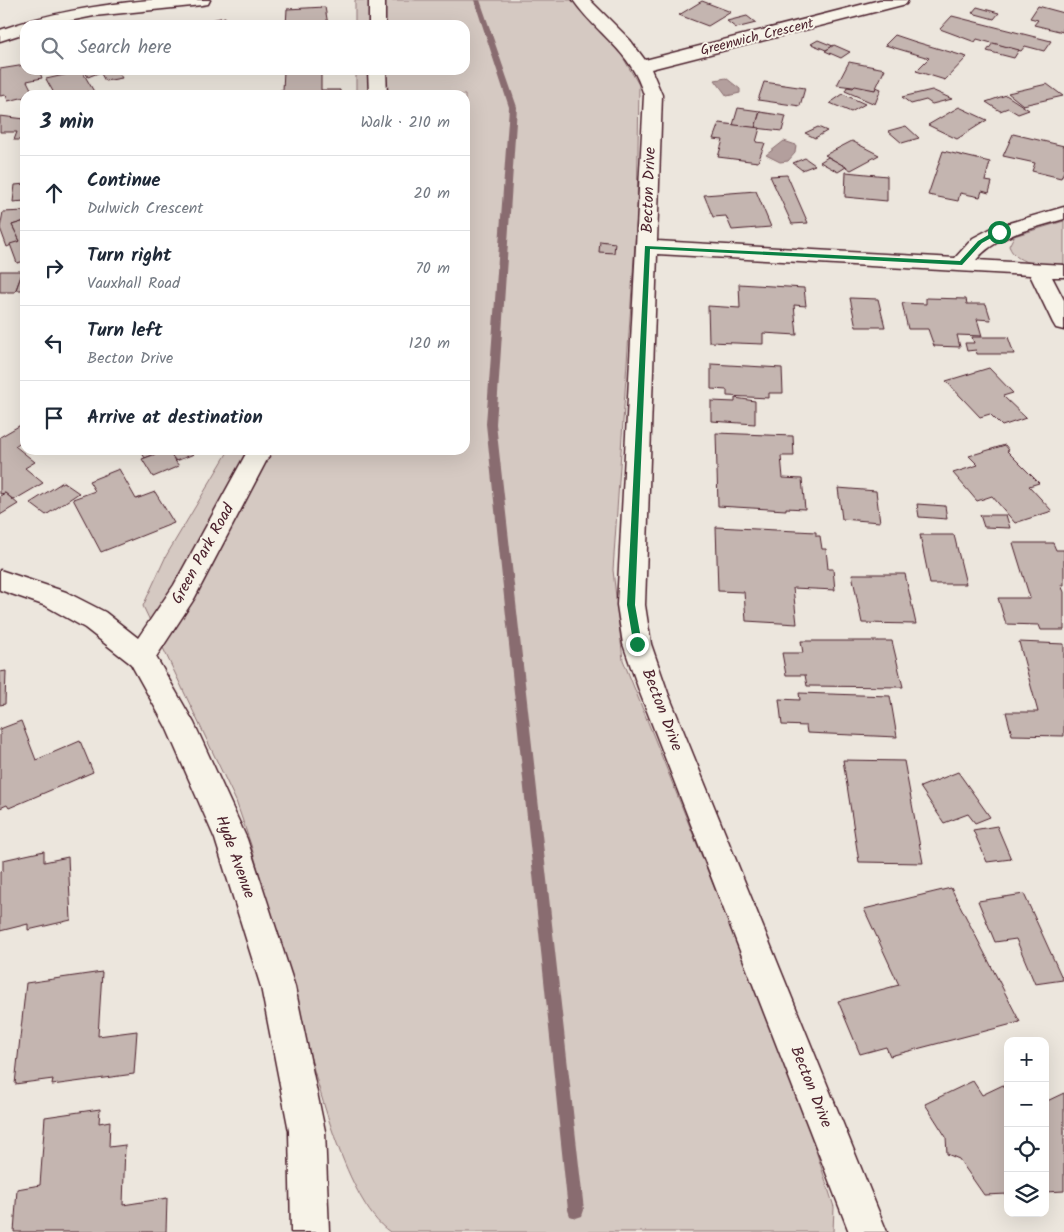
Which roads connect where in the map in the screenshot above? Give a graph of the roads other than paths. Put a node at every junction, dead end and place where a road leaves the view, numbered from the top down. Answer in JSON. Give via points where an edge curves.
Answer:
{"nodes":[{"id":1,"x":202,"y":0,"type":"edge"},
{"id":2,"x":377,"y":0,"type":"edge"},
{"id":3,"x":581,"y":0,"type":"edge"},
{"id":4,"x":900,"y":0,"type":"edge"},
{"id":5,"x":53,"y":20,"type":"edge"},
{"id":6,"x":377,"y":20,"type":"edge"},
{"id":7,"x":20,"y":29,"type":"edge"},
{"id":8,"x":0,"y":36,"type":"edge"},
{"id":9,"x":642,"y":66,"type":"junction"},
{"id":10,"x":377,"y":75,"type":"edge"},
{"id":11,"x":378,"y":90,"type":"edge"},
{"id":12,"x":1064,"y":213,"type":"edge"},
{"id":13,"x":647,"y":247,"type":"junction"},
{"id":14,"x":962,"y":263,"type":"junction"},
{"id":15,"x":1038,"y":269,"type":"junction"},
{"id":16,"x":1064,"y":271,"type":"edge"},
{"id":17,"x":1064,"y":323,"type":"edge"},
{"id":18,"x":257,"y":455,"type":"edge"},
{"id":19,"x":0,"y":580,"type":"edge"},
{"id":20,"x":141,"y":656,"type":"junction"},
{"id":21,"x":310,"y":1232,"type":"edge"},
{"id":22,"x":868,"y":1232,"type":"edge"}],
"edges":[{"from":1,"to":5,"type":"street","via":[[94,11]]},
{"from":2,"to":6,"type":"street"},
{"from":3,"to":9,"type":"street","name":"Becton Drive"},
{"from":4,"to":9,"type":"street","name":"Greenwich Crescent"},
{"from":7,"to":8,"type":"street"},
{"from":9,"to":13,"type":"street","name":"Becton Drive","via":[[653,95]]},
{"from":10,"to":11,"type":"street"},
{"from":12,"to":14,"type":"street","via":[[999,232],[980,242]]},
{"from":13,"to":14,"type":"street"},
{"from":13,"to":22,"type":"street","name":"Becton Drive","via":[[631,605],[637,644]]},
{"from":14,"to":15,"type":"street"},
{"from":15,"to":16,"type":"street"},
{"from":15,"to":17,"type":"street"},
{"from":18,"to":20,"type":"street","name":"Green Park Road","via":[[184,592]]},
{"from":19,"to":20,"type":"street","name":"Hyde Avenue","via":[[56,599],[95,620]]},
{"from":20,"to":21,"type":"street","name":"Hyde Avenue","via":[[179,723],[231,839],[278,987],[307,1131]]}]}
